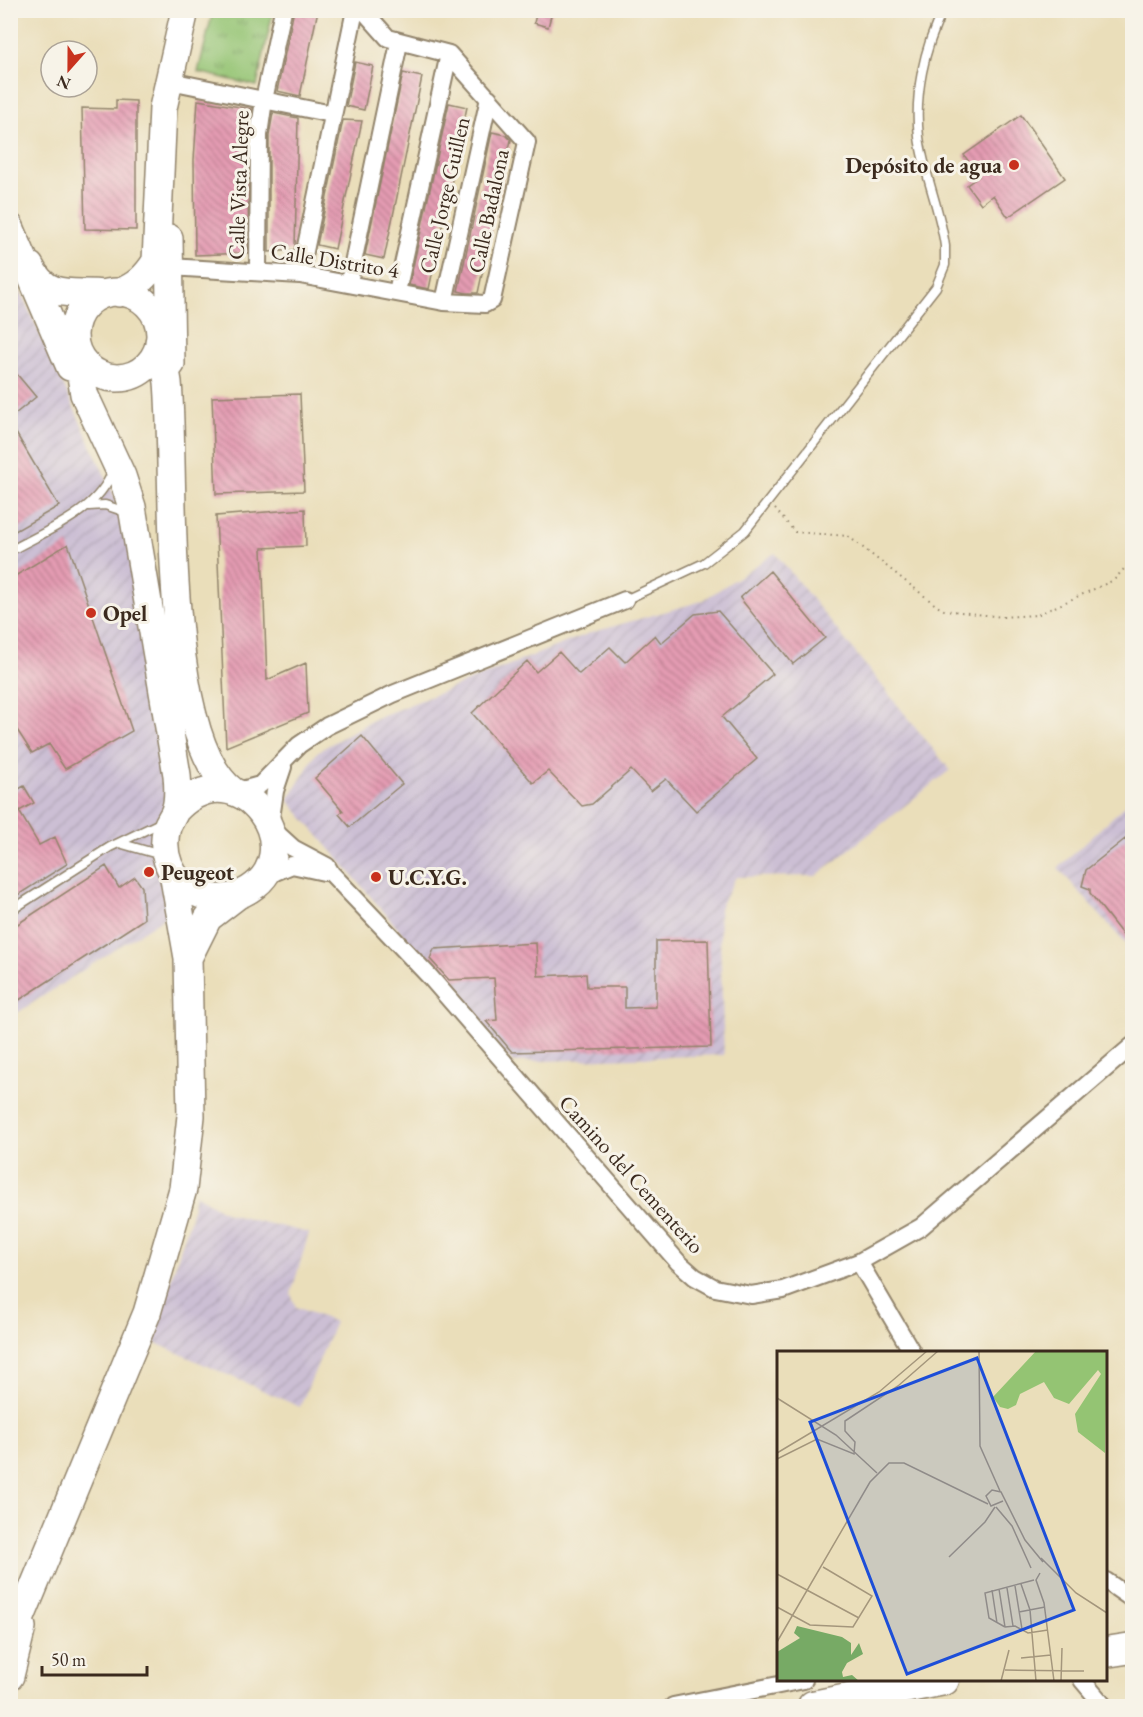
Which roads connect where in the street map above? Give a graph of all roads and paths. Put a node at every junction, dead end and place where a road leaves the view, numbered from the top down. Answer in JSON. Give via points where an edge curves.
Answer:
{"nodes":[{"id":1,"x":185,"y":10,"type":"edge"},
{"id":2,"x":284,"y":10,"type":"edge"},
{"id":3,"x":355,"y":10,"type":"edge"},
{"id":4,"x":363,"y":10,"type":"edge"},
{"id":5,"x":943,"y":10,"type":"edge"},
{"id":6,"x":399,"y":43,"type":"junction"},
{"id":7,"x":448,"y":54,"type":"junction"},
{"id":8,"x":168,"y":89,"type":"junction"},
{"id":9,"x":489,"y":98,"type":"junction"},
{"id":10,"x":264,"y":100,"type":"junction"},
{"id":11,"x":332,"y":114,"type":"junction"},
{"id":12,"x":10,"y":227,"type":"edge"},
{"id":13,"x":22,"y":253,"type":"junction"},
{"id":14,"x":170,"y":267,"type":"junction"},
{"id":15,"x":258,"y":271,"type":"junction"},
{"id":16,"x":300,"y":275,"type":"junction"},
{"id":17,"x":349,"y":282,"type":"junction"},
{"id":18,"x":397,"y":292,"type":"junction"},
{"id":19,"x":112,"y":293,"type":"junction"},
{"id":20,"x":492,"y":300,"type":"joint"},
{"id":21,"x":444,"y":302,"type":"junction"},
{"id":22,"x":159,"y":333,"type":"junction"},
{"id":23,"x":77,"y":351,"type":"junction"},
{"id":24,"x":168,"y":381,"type":"junction"},
{"id":25,"x":84,"y":394,"type":"junction"},
{"id":26,"x":114,"y":459,"type":"junction"},
{"id":27,"x":769,"y":502,"type":"junction"},
{"id":28,"x":89,"y":506,"type":"junction"},
{"id":29,"x":134,"y":518,"type":"junction"},
{"id":30,"x":10,"y":551,"type":"edge"},
{"id":31,"x":1132,"y":560,"type":"edge"},
{"id":32,"x":625,"y":600,"type":"joint"},
{"id":33,"x":284,"y":760,"type":"junction"},
{"id":34,"x":235,"y":792,"type":"junction"},
{"id":35,"x":175,"y":812,"type":"junction"},
{"id":36,"x":270,"y":826,"type":"junction"},
{"id":37,"x":118,"y":843,"type":"junction"},
{"id":38,"x":169,"y":865,"type":"junction"},
{"id":39,"x":331,"y":873,"type":"junction"},
{"id":40,"x":262,"y":877,"type":"junction"},
{"id":41,"x":238,"y":895,"type":"junction"},
{"id":42,"x":10,"y":911,"type":"edge"},
{"id":43,"x":188,"y":958,"type":"junction"},
{"id":44,"x":1132,"y":1046,"type":"edge"},
{"id":45,"x":859,"y":1262,"type":"junction"},
{"id":46,"x":911,"y":1351,"type":"edge"},
{"id":47,"x":1107,"y":1582,"type":"edge"},
{"id":48,"x":1132,"y":1599,"type":"edge"},
{"id":49,"x":17,"y":1619,"type":"edge"},
{"id":50,"x":10,"y":1644,"type":"edge"},
{"id":51,"x":1132,"y":1648,"type":"edge"},
{"id":52,"x":1107,"y":1652,"type":"edge"},
{"id":53,"x":10,"y":1676,"type":"edge"},
{"id":54,"x":799,"y":1681,"type":"edge"},
{"id":55,"x":939,"y":1681,"type":"edge"},
{"id":56,"x":1085,"y":1684,"type":"edge"},
{"id":57,"x":673,"y":1707,"type":"edge"},
{"id":58,"x":813,"y":1707,"type":"edge"},
{"id":59,"x":1104,"y":1707,"type":"edge"}],
"edges":[{"from":1,"to":8,"type":"main road"},
{"from":2,"to":10,"type":"street","name":"Calle Vista Alegre"},
{"from":3,"to":11,"type":"street"},
{"from":4,"to":6,"type":"street","via":[[388,39]]},
{"from":5,"to":27,"type":"lane","via":[[927,49],[918,110],[920,138],[944,236],[943,273],[923,306]]},
{"from":6,"to":7,"type":"street"},
{"from":6,"to":17,"type":"street"},
{"from":7,"to":9,"type":"street","name":"Calle Badalona"},
{"from":7,"to":18,"type":"street"},
{"from":8,"to":10,"type":"street"},
{"from":8,"to":14,"type":"main road"},
{"from":8,"to":19,"type":"main road","via":[[162,122],[156,261],[135,286]]},
{"from":9,"to":20,"type":"street","name":"Calle Badalona","via":[[526,142]]},
{"from":9,"to":21,"type":"street","name":"Calle Jorge Guillen"},
{"from":10,"to":11,"type":"street"},
{"from":10,"to":15,"type":"street","name":"Calle Vista Alegre","via":[[258,157]]},
{"from":11,"to":16,"type":"street"},
{"from":12,"to":13,"type":"main road"},
{"from":13,"to":19,"type":"main road","via":[[39,279],[51,289],[69,294]]},
{"from":13,"to":25,"type":"main road"},
{"from":14,"to":15,"type":"street","name":"Calle Distrito 4"},
{"from":14,"to":22,"type":"main road","via":[[164,280]]},
{"from":14,"to":24,"type":"main road"},
{"from":15,"to":16,"type":"street","name":"Calle Distrito 4"},
{"from":16,"to":17,"type":"street","name":"Calle Distrito 4"},
{"from":17,"to":18,"type":"street","name":"Calle Distrito 4"},
{"from":18,"to":21,"type":"street","name":"Calle Distrito 4"},
{"from":19,"to":22,"type":"main road","via":[[137,297]]},
{"from":19,"to":23,"type":"main road","via":[[87,304],[76,321]]},
{"from":20,"to":21,"type":"street","name":"Calle Distrito 4","via":[[485,304]]},
{"from":22,"to":23,"type":"main road","via":[[149,364],[128,377],[103,376],[83,362]]},
{"from":22,"to":24,"type":"main road"},
{"from":23,"to":25,"type":"main road"},
{"from":24,"to":34,"type":"main road","via":[[173,559],[180,639],[204,749],[217,776]]},
{"from":25,"to":26,"type":"main road"},
{"from":26,"to":28,"type":"lane","via":[[107,483]]},
{"from":26,"to":29,"type":"main road"},
{"from":27,"to":31,"type":"path","via":[[795,532],[848,536],[937,606],[951,612],[1002,617],[1037,615],[1114,580]]},
{"from":27,"to":32,"type":"lane","via":[[745,531],[713,557]]},
{"from":28,"to":29,"type":"lane","via":[[113,507]]},
{"from":28,"to":30,"type":"lane"},
{"from":29,"to":35,"type":"main road","via":[[177,775]]},
{"from":32,"to":33,"type":"street","via":[[383,699],[327,726]]},
{"from":33,"to":34,"type":"street","via":[[260,785]]},
{"from":33,"to":36,"type":"street","via":[[273,797]]},
{"from":34,"to":35,"type":"main road","via":[[202,792]]},
{"from":34,"to":36,"type":"main road","via":[[256,805]]},
{"from":35,"to":37,"type":"lane","via":[[156,827]]},
{"from":35,"to":38,"type":"main road","via":[[166,833]]},
{"from":36,"to":39,"type":"street","name":"Camino del Cementerio","via":[[283,841],[327,866]]},
{"from":36,"to":40,"type":"main road","via":[[272,858]]},
{"from":37,"to":38,"type":"lane"},
{"from":37,"to":42,"type":"lane"},
{"from":38,"to":41,"type":"main road","via":[[190,890],[202,896]]},
{"from":38,"to":43,"type":"main road"},
{"from":39,"to":40,"type":"street","via":[[292,865]]},
{"from":39,"to":45,"type":"street","name":"Camino del Cementerio","via":[[389,932],[695,1277],[715,1288],[751,1295],[783,1290]]},
{"from":40,"to":41,"type":"main road"},
{"from":41,"to":43,"type":"main road","via":[[208,918]]},
{"from":43,"to":49,"type":"main road","via":[[191,1116],[183,1189],[147,1313]]},
{"from":44,"to":45,"type":"street","name":"Camino del Cementerio","via":[[921,1227]]},
{"from":45,"to":46,"type":"street"},
{"from":47,"to":48,"type":"street"},
{"from":49,"to":50,"type":"main road"},
{"from":49,"to":53,"type":"main road"},
{"from":51,"to":52,"type":"highway"},
{"from":54,"to":57,"type":"street"},
{"from":55,"to":58,"type":"highway"},
{"from":56,"to":59,"type":"street"}]}
